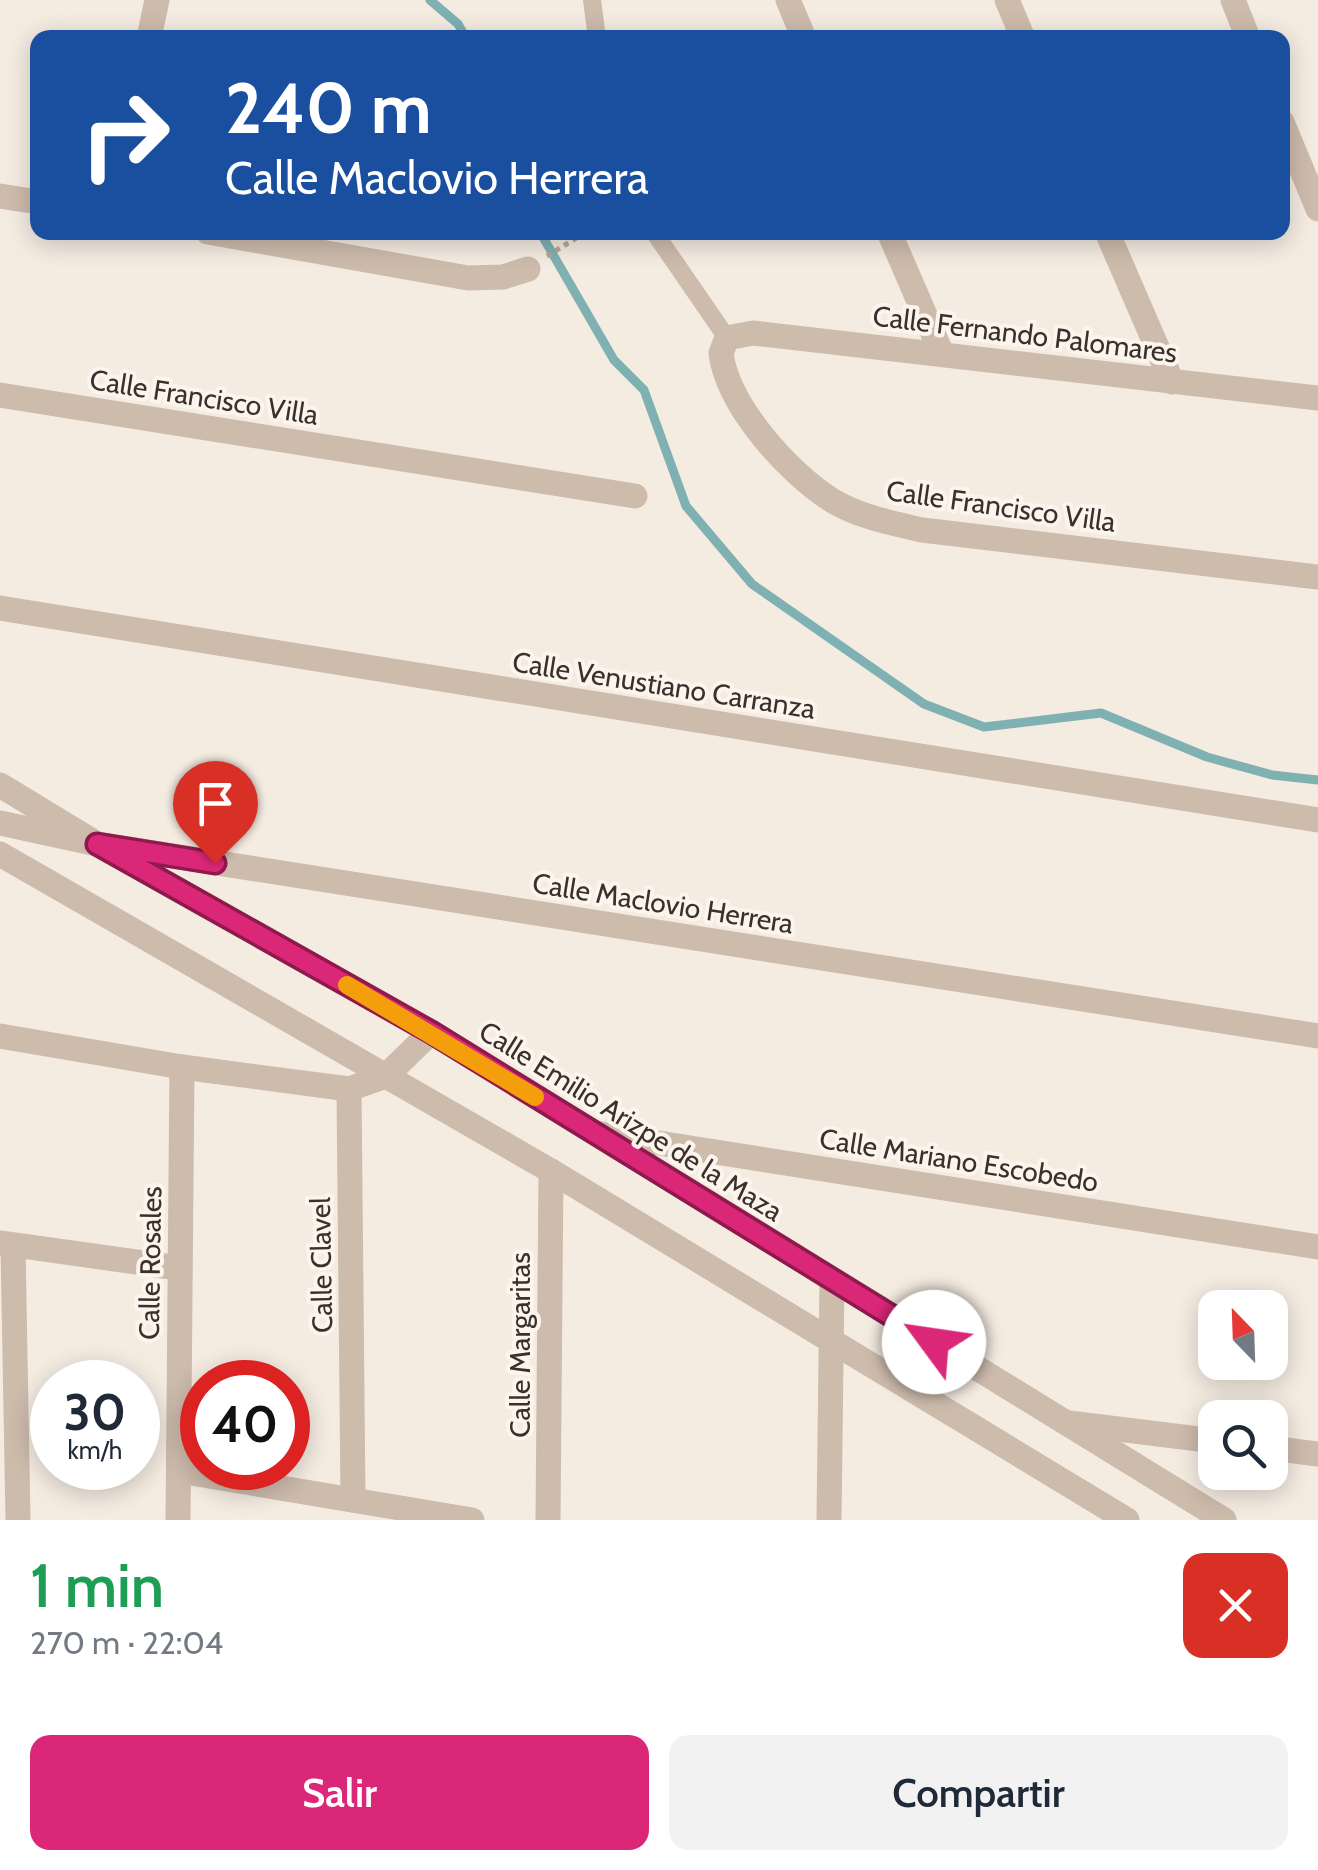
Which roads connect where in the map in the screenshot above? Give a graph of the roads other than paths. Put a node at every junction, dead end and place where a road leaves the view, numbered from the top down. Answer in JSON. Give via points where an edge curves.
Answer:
{"nodes":[{"id":1,"x":157,"y":0,"type":"edge"},
{"id":2,"x":592,"y":0,"type":"edge"},
{"id":3,"x":788,"y":0,"type":"edge"},
{"id":4,"x":1007,"y":0,"type":"edge"},
{"id":5,"x":1233,"y":0,"type":"edge"},
{"id":6,"x":151,"y":30,"type":"edge"},
{"id":7,"x":596,"y":30,"type":"edge"},
{"id":8,"x":801,"y":30,"type":"edge"},
{"id":9,"x":1020,"y":30,"type":"edge"},
{"id":10,"x":1245,"y":30,"type":"edge"},
{"id":11,"x":1290,"y":141,"type":"edge"},
{"id":12,"x":0,"y":196,"type":"edge"},
{"id":13,"x":30,"y":201,"type":"edge"},
{"id":14,"x":1318,"y":209,"type":"edge"},
{"id":15,"x":253,"y":240,"type":"edge"},
{"id":16,"x":660,"y":240,"type":"edge"},
{"id":17,"x":892,"y":240,"type":"edge"},
{"id":18,"x":1110,"y":240,"type":"edge"},
{"id":19,"x":528,"y":269,"type":"road end"},
{"id":20,"x":727,"y":338,"type":"junction"},
{"id":21,"x":941,"y":352,"type":"junction"},
{"id":22,"x":1172,"y":382,"type":"junction"},
{"id":23,"x":0,"y":395,"type":"edge"},
{"id":24,"x":1318,"y":398,"type":"edge"},
{"id":25,"x":635,"y":496,"type":"dead end"},
{"id":26,"x":1318,"y":577,"type":"edge"},
{"id":27,"x":0,"y":608,"type":"edge"},
{"id":28,"x":0,"y":785,"type":"edge"},
{"id":29,"x":1318,"y":820,"type":"edge"},
{"id":30,"x":0,"y":823,"type":"edge"},
{"id":31,"x":97,"y":844,"type":"junction"},
{"id":32,"x":0,"y":854,"type":"edge"},
{"id":33,"x":431,"y":1032,"type":"junction"},
{"id":34,"x":0,"y":1036,"type":"edge"},
{"id":35,"x":1318,"y":1036,"type":"edge"},
{"id":36,"x":182,"y":1067,"type":"junction"},
{"id":37,"x":386,"y":1076,"type":"junction"},
{"id":38,"x":349,"y":1089,"type":"junction"},
{"id":39,"x":590,"y":1132,"type":"junction"},
{"id":40,"x":551,"y":1172,"type":"junction"},
{"id":41,"x":7,"y":1244,"type":"edge"},
{"id":42,"x":1318,"y":1247,"type":"edge"},
{"id":43,"x":179,"y":1268,"type":"junction"},
{"id":44,"x":832,"y":1280,"type":"junction"},
{"id":45,"x":832,"y":1338,"type":"junction"},
{"id":46,"x":1069,"y":1424,"type":"junction"},
{"id":47,"x":1198,"y":1440,"type":"edge"},
{"id":48,"x":1288,"y":1450,"type":"edge"},
{"id":49,"x":1318,"y":1454,"type":"edge"},
{"id":50,"x":178,"y":1472,"type":"junction"},
{"id":51,"x":353,"y":1500,"type":"junction"},
{"id":52,"x":18,"y":1520,"type":"edge"},
{"id":53,"x":178,"y":1520,"type":"edge"},
{"id":54,"x":472,"y":1520,"type":"edge"},
{"id":55,"x":548,"y":1520,"type":"edge"},
{"id":56,"x":830,"y":1520,"type":"edge"},
{"id":57,"x":1128,"y":1520,"type":"edge"},
{"id":58,"x":1224,"y":1520,"type":"edge"}],
"edges":[{"from":1,"to":6,"type":"street"},
{"from":2,"to":7,"type":"street"},
{"from":3,"to":8,"type":"street"},
{"from":4,"to":9,"type":"street"},
{"from":5,"to":10,"type":"street"},
{"from":11,"to":14,"type":"street"},
{"from":12,"to":13,"type":"street"},
{"from":15,"to":19,"type":"street","via":[[468,278]]},
{"from":16,"to":20,"type":"street","name":"Calle Francisco Villa"},
{"from":17,"to":21,"type":"street"},
{"from":18,"to":22,"type":"street"},
{"from":20,"to":21,"type":"street","name":"Calle Fernando Palomares","via":[[753,333]]},
{"from":20,"to":26,"type":"street","name":"Calle Francisco Villa","via":[[722,362],[746,414],[794,470],[868,517],[922,530]]},
{"from":21,"to":22,"type":"street","name":"Calle Fernando Palomares"},
{"from":22,"to":24,"type":"street","name":"Calle Fernando Palomares"},
{"from":23,"to":25,"type":"street","name":"Calle Francisco Villa"},
{"from":27,"to":29,"type":"street","name":"Calle Venustiano Carranza"},
{"from":28,"to":31,"type":"street","name":"Calle Emilio Arizpe de la Maza"},
{"from":30,"to":31,"type":"street","name":"Calle Maclovio Herrera"},
{"from":31,"to":33,"type":"street","name":"Calle Emilio Arizpe de la Maza"},
{"from":31,"to":35,"type":"street","name":"Calle Maclovio Herrera"},
{"from":32,"to":37,"type":"street"},
{"from":33,"to":37,"type":"street"},
{"from":33,"to":39,"type":"street","name":"Calle Emilio Arizpe de la Maza"},
{"from":34,"to":36,"type":"street"},
{"from":36,"to":38,"type":"street"},
{"from":36,"to":43,"type":"street","name":"Calle Rosales"},
{"from":37,"to":38,"type":"street"},
{"from":37,"to":40,"type":"street"},
{"from":38,"to":51,"type":"street","name":"Calle Clavel"},
{"from":39,"to":42,"type":"street","name":"Calle Mariano Escobedo"},
{"from":39,"to":44,"type":"street","name":"Calle Emilio Arizpe de la Maza"},
{"from":40,"to":45,"type":"street"},
{"from":40,"to":55,"type":"street","name":"Calle Margaritas"},
{"from":41,"to":43,"type":"street"},
{"from":41,"to":52,"type":"street"},
{"from":43,"to":50,"type":"street","name":"Calle Rosales"},
{"from":44,"to":45,"type":"street"},
{"from":44,"to":46,"type":"street","name":"Calle Emilio Arizpe de la Maza"},
{"from":45,"to":56,"type":"street"},
{"from":45,"to":57,"type":"street"},
{"from":46,"to":47,"type":"street"},
{"from":46,"to":58,"type":"street","name":"Calle Emilio Arizpe de la Maza"},
{"from":48,"to":49,"type":"street"},
{"from":50,"to":51,"type":"street"},
{"from":50,"to":53,"type":"street","name":"Calle Rosales"},
{"from":51,"to":54,"type":"street"}]}
